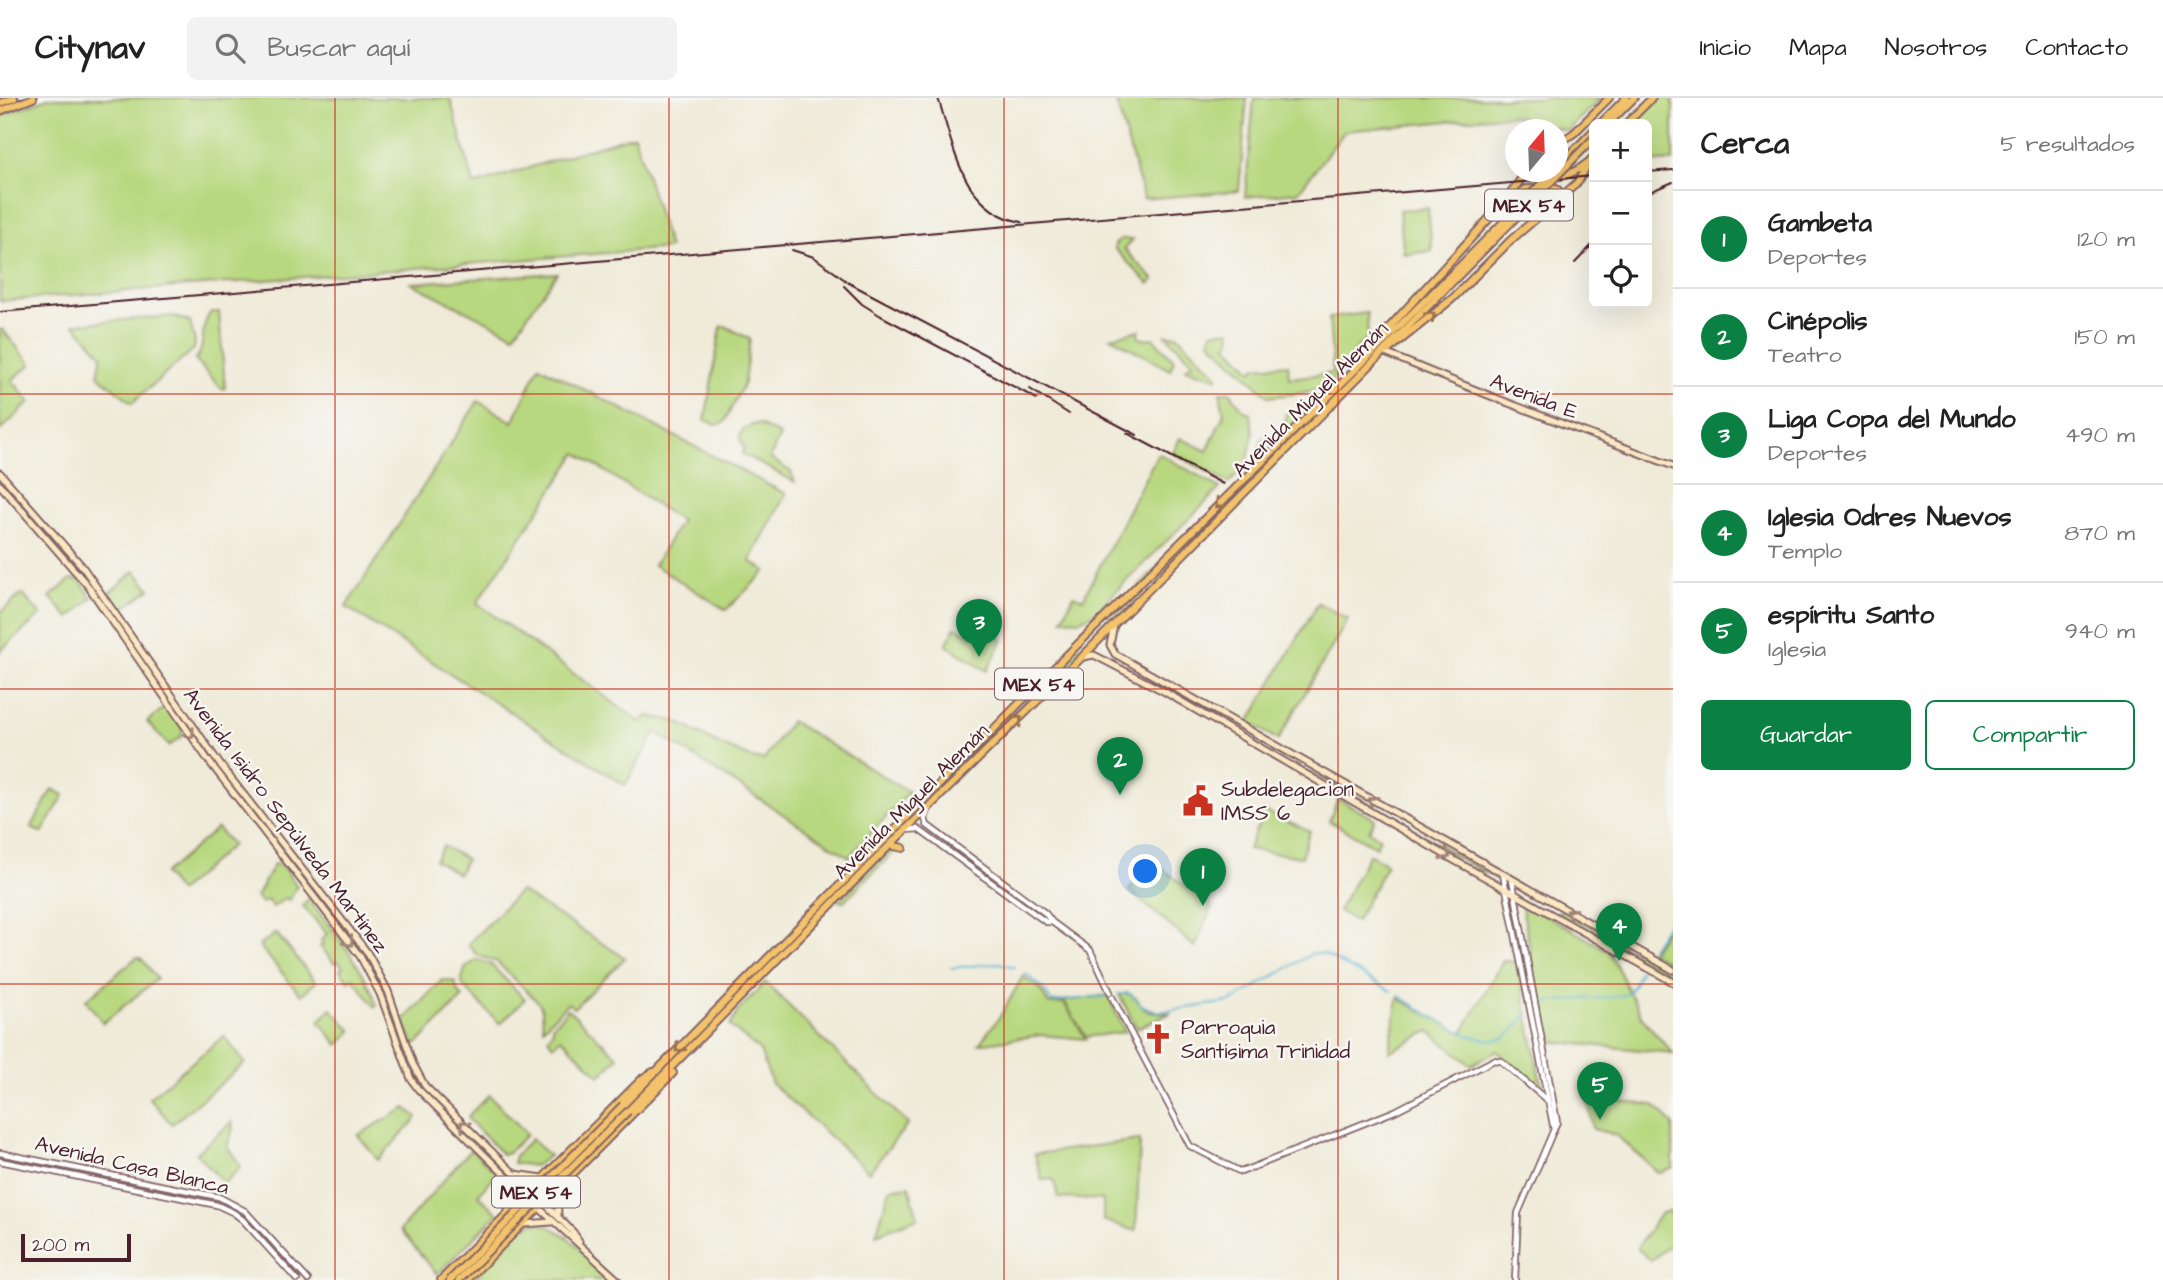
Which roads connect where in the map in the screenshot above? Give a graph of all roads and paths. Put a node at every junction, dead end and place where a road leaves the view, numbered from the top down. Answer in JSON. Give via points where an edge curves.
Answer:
{"nodes":[{"id":1,"x":14,"y":98,"type":"edge"},
{"id":2,"x":33,"y":98,"type":"edge"},
{"id":3,"x":1609,"y":98,"type":"edge"},
{"id":4,"x":1626,"y":98,"type":"edge"},
{"id":5,"x":1634,"y":98,"type":"edge"},
{"id":6,"x":1652,"y":98,"type":"edge"},
{"id":7,"x":0,"y":103,"type":"edge"},
{"id":8,"x":0,"y":111,"type":"edge"},
{"id":9,"x":1605,"y":119,"type":"edge"},
{"id":10,"x":1613,"y":119,"type":"edge"},
{"id":11,"x":1631,"y":119,"type":"edge"},
{"id":12,"x":1589,"y":135,"type":"edge"},
{"id":13,"x":1568,"y":137,"type":"edge"},
{"id":14,"x":1589,"y":143,"type":"edge"},
{"id":15,"x":1568,"y":157,"type":"edge"},
{"id":16,"x":1587,"y":164,"type":"joint"},
{"id":17,"x":1568,"y":174,"type":"edge"},
{"id":18,"x":1519,"y":182,"type":"edge"},
{"id":19,"x":1544,"y":182,"type":"edge"},
{"id":20,"x":1560,"y":198,"type":"junction"},
{"id":21,"x":1497,"y":210,"type":"junction"},
{"id":22,"x":1461,"y":269,"type":"junction"},
{"id":23,"x":1385,"y":353,"type":"junction"},
{"id":24,"x":1377,"y":357,"type":"junction"},
{"id":25,"x":1351,"y":373,"type":"junction"},
{"id":26,"x":1673,"y":466,"type":"edge"},
{"id":27,"x":0,"y":473,"type":"edge"},
{"id":28,"x":0,"y":485,"type":"edge"},
{"id":29,"x":1115,"y":623,"type":"junction"},
{"id":30,"x":1081,"y":658,"type":"junction"},
{"id":31,"x":1125,"y":671,"type":"junction"},
{"id":32,"x":1220,"y":713,"type":"junction"},
{"id":33,"x":1246,"y":740,"type":"junction"},
{"id":34,"x":1304,"y":761,"type":"junction"},
{"id":35,"x":931,"y":804,"type":"junction"},
{"id":36,"x":901,"y":834,"type":"junction"},
{"id":37,"x":890,"y":845,"type":"junction"},
{"id":38,"x":903,"y":848,"type":"dead end"},
{"id":39,"x":1503,"y":874,"type":"junction"},
{"id":40,"x":1512,"y":879,"type":"junction"},
{"id":41,"x":307,"y":888,"type":"junction"},
{"id":42,"x":1507,"y":888,"type":"junction"},
{"id":43,"x":1515,"y":892,"type":"junction"},
{"id":44,"x":323,"y":895,"type":"junction"},
{"id":45,"x":1052,"y":922,"type":"junction"},
{"id":46,"x":1673,"y":970,"type":"edge"},
{"id":47,"x":1673,"y":982,"type":"edge"},
{"id":48,"x":1533,"y":1007,"type":"junction"},
{"id":49,"x":681,"y":1060,"type":"junction"},
{"id":50,"x":658,"y":1070,"type":"junction"},
{"id":51,"x":1548,"y":1101,"type":"junction"},
{"id":52,"x":626,"y":1108,"type":"junction"},
{"id":53,"x":1554,"y":1130,"type":"junction"},
{"id":54,"x":0,"y":1153,"type":"edge"},
{"id":55,"x":0,"y":1161,"type":"edge"},
{"id":56,"x":551,"y":1170,"type":"junction"},
{"id":57,"x":515,"y":1174,"type":"junction"},
{"id":58,"x":543,"y":1178,"type":"junction"},
{"id":59,"x":511,"y":1182,"type":"junction"},
{"id":60,"x":560,"y":1186,"type":"junction"},
{"id":61,"x":531,"y":1190,"type":"junction"},
{"id":62,"x":525,"y":1196,"type":"junction"},
{"id":63,"x":541,"y":1205,"type":"junction"},
{"id":64,"x":511,"y":1209,"type":"junction"},
{"id":65,"x":558,"y":1216,"type":"junction"},
{"id":66,"x":523,"y":1222,"type":"junction"},
{"id":67,"x":553,"y":1222,"type":"junction"},
{"id":68,"x":580,"y":1244,"type":"junction"},
{"id":69,"x":297,"y":1280,"type":"edge"},
{"id":70,"x":308,"y":1280,"type":"edge"},
{"id":71,"x":441,"y":1280,"type":"edge"},
{"id":72,"x":450,"y":1280,"type":"edge"},
{"id":73,"x":459,"y":1280,"type":"edge"},
{"id":74,"x":467,"y":1280,"type":"edge"},
{"id":75,"x":618,"y":1280,"type":"edge"},
{"id":76,"x":1516,"y":1280,"type":"edge"}],
"edges":[{"from":1,"to":7,"type":"main road"},
{"from":2,"to":8,"type":"main road"},
{"from":3,"to":13,"type":"main road"},
{"from":4,"to":9,"type":"main road"},
{"from":5,"to":10,"type":"main road"},
{"from":6,"to":11,"type":"main road"},
{"from":12,"to":15,"type":"main road","number":"MEX 54"},
{"from":14,"to":22,"type":"main road","name":"Avenida Miguel Alemán","number":"MEX 54","bridge":true},
{"from":16,"to":17,"type":"main road"},
{"from":16,"to":20,"type":"main road","via":[[1580,180]]},
{"from":18,"to":21,"type":"main road"},
{"from":19,"to":22,"type":"main road","name":"Avenida Miguel Alemán","number":"MEX 54","bridge":true},
{"from":20,"to":21,"type":"main road","via":[[1555,188],[1530,188]]},
{"from":23,"to":20,"type":"main road","one_way":true,"via":[[1452,299]]},
{"from":21,"to":25,"type":"main road","via":[[1355,363]]},
{"from":22,"to":24,"type":"main road","name":"Avenida Miguel Alemán","number":"MEX 54"},
{"from":22,"to":25,"type":"main road","name":"Avenida Miguel Alemán","number":"MEX 54"},
{"from":23,"to":24,"type":"main road"},
{"from":23,"to":26,"type":"main road","name":"Avenida E"},
{"from":24,"to":29,"type":"main road","name":"Avenida Miguel Alemán","number":"MEX 54"},
{"from":25,"to":50,"type":"main road","name":"Avenida Miguel Alemán","number":"MEX 54","one_way":true},
{"from":27,"to":44,"type":"main road","name":"Avenida Isidro Sepúlveda Martínez","via":[[88,575],[219,763]]},
{"from":28,"to":41,"type":"main road","name":"Avenida Isidro Sepúlveda Martínez","one_way":true,"via":[[88,586],[208,760]]},
{"from":29,"to":30,"type":"main road","name":"Avenida Miguel Alemán","number":"MEX 54"},
{"from":29,"to":32,"type":"main road","via":[[1110,645],[1115,654]]},
{"from":30,"to":31,"type":"main road","via":[[1094,655]]},
{"from":35,"to":30,"type":"main road","name":"Avenida Miguel Alemán","number":"MEX 54","one_way":true},
{"from":31,"to":32,"type":"main road"},
{"from":31,"to":33,"type":"main road"},
{"from":32,"to":34,"type":"main road"},
{"from":33,"to":34,"type":"main road"},
{"from":33,"to":42,"type":"main road","one_way":true},
{"from":39,"to":34,"type":"main road","one_way":true},
{"from":35,"to":36,"type":"main road","name":"Avenida Miguel Alemán","number":"MEX 54"},
{"from":35,"to":45,"type":"street","via":[[928,825]]},
{"from":36,"to":37,"type":"main road","name":"Avenida Miguel Alemán","number":"MEX 54"},
{"from":36,"to":45,"type":"street","via":[[918,829]]},
{"from":37,"to":38,"type":"main road"},
{"from":37,"to":49,"type":"main road","name":"Avenida Miguel Alemán","number":"MEX 54"},
{"from":39,"to":40,"type":"main road"},
{"from":39,"to":42,"type":"street"},
{"from":40,"to":43,"type":"street"},
{"from":46,"to":40,"type":"main road","one_way":true},
{"from":41,"to":44,"type":"main road","via":[[319,898]]},
{"from":41,"to":59,"type":"main road","name":"Avenida Isidro Sepúlveda Martínez","one_way":true,"via":[[360,956],[418,1089]]},
{"from":42,"to":43,"type":"main road"},
{"from":42,"to":48,"type":"street"},
{"from":43,"to":47,"type":"main road"},
{"from":43,"to":48,"type":"street"},
{"from":57,"to":44,"type":"main road","name":"Avenida Isidro Sepúlveda Martínez","one_way":true,"via":[[429,1091],[413,1064],[388,991],[371,959]]},
{"from":45,"to":51,"type":"street","via":[[1090,950],[1191,1148],[1241,1172],[1395,1111],[1494,1060]]},
{"from":48,"to":51,"type":"street"},
{"from":48,"to":53,"type":"street","via":[[1557,1122]]},
{"from":49,"to":52,"type":"main road","name":"Avenida Miguel Alemán","number":"MEX 54"},
{"from":49,"to":60,"type":"main road","via":[[634,1114]]},
{"from":50,"to":52,"type":"main road","name":"Avenida Miguel Alemán","number":"MEX 54"},
{"from":50,"to":56,"type":"main road","via":[[643,1078]]},
{"from":51,"to":53,"type":"street"},
{"from":52,"to":72,"type":"main road","name":"Avenida Miguel Alemán","number":"MEX 54","bridge":true},
{"from":52,"to":73,"type":"main road","name":"Avenida Miguel Alemán","number":"MEX 54","bridge":true},
{"from":53,"to":76,"type":"street","via":[[1518,1213]]},
{"from":54,"to":70,"type":"street","name":"Avenida Casa Blanca","via":[[219,1197],[245,1211]]},
{"from":55,"to":69,"type":"street","name":"Avenida Casa Blanca","via":[[217,1205],[243,1220]]},
{"from":56,"to":58,"type":"main road"},
{"from":56,"to":60,"type":"main road"},
{"from":57,"to":58,"type":"main road"},
{"from":57,"to":61,"type":"main road","name":"Avenida Isidro Sepúlveda Martínez"},
{"from":58,"to":61,"type":"main road"},
{"from":59,"to":62,"type":"main road","name":"Avenida Isidro Sepúlveda Martínez"},
{"from":59,"to":64,"type":"main road"},
{"from":60,"to":63,"type":"main road"},
{"from":60,"to":65,"type":"main road"},
{"from":61,"to":62,"type":"main road"},
{"from":61,"to":63,"type":"main road","name":"Avenida Isidro Sepúlveda Martínez"},
{"from":62,"to":63,"type":"main road","name":"Avenida Isidro Sepúlveda Martínez"},
{"from":62,"to":64,"type":"main road"},
{"from":63,"to":65,"type":"main road"},
{"from":63,"to":66,"type":"main road"},
{"from":63,"to":67,"type":"main road"},
{"from":64,"to":66,"type":"main road","via":[[524,1213]]},
{"from":64,"to":71,"type":"main road"},
{"from":65,"to":68,"type":"main road"},
{"from":66,"to":67,"type":"main road"},
{"from":66,"to":74,"type":"main road"},
{"from":67,"to":68,"type":"main road"},
{"from":68,"to":75,"type":"main road"}]}
